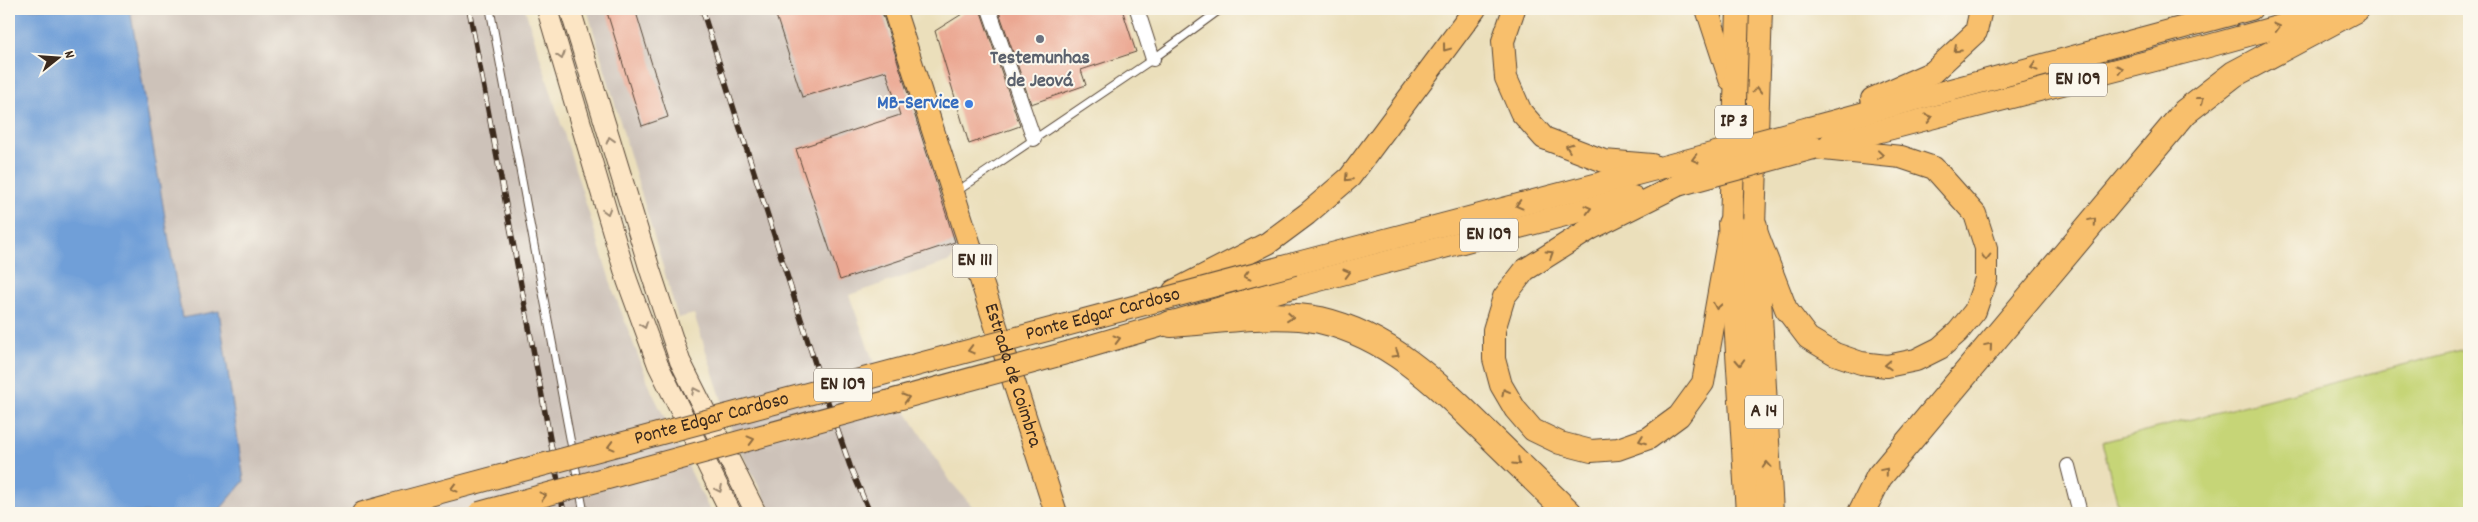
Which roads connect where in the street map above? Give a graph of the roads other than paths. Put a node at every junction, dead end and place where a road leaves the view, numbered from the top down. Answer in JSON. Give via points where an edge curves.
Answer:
{"nodes":[{"id":1,"x":490,"y":9,"type":"edge"},
{"id":2,"x":547,"y":9,"type":"edge"},
{"id":3,"x":570,"y":9,"type":"edge"},
{"id":4,"x":894,"y":9,"type":"edge"},
{"id":5,"x":989,"y":9,"type":"edge"},
{"id":6,"x":1137,"y":9,"type":"edge"},
{"id":7,"x":1221,"y":9,"type":"edge"},
{"id":8,"x":1475,"y":9,"type":"edge"},
{"id":9,"x":1514,"y":9,"type":"edge"},
{"id":10,"x":1707,"y":9,"type":"edge"},
{"id":11,"x":1738,"y":9,"type":"edge"},
{"id":12,"x":1765,"y":9,"type":"edge"},
{"id":13,"x":1981,"y":9,"type":"edge"},
{"id":14,"x":2251,"y":9,"type":"edge"},
{"id":15,"x":2342,"y":9,"type":"edge"},
{"id":16,"x":2356,"y":9,"type":"edge"},
{"id":17,"x":1760,"y":20,"type":"edge"},
{"id":18,"x":1153,"y":59,"type":"junction"},
{"id":19,"x":1734,"y":93,"type":"junction"},
{"id":20,"x":1034,"y":138,"type":"junction"},
{"id":21,"x":1812,"y":138,"type":"junction"},
{"id":22,"x":1673,"y":176,"type":"junction"},
{"id":23,"x":953,"y":193,"type":"junction"},
{"id":24,"x":1743,"y":225,"type":"junction"},
{"id":25,"x":1297,"y":275,"type":"junction"},
{"id":26,"x":1160,"y":298,"type":"junction"},
{"id":27,"x":1171,"y":324,"type":"junction"},
{"id":28,"x":2068,"y":466,"type":"dead end"},
{"id":29,"x":363,"y":513,"type":"edge"},
{"id":30,"x":479,"y":513,"type":"edge"},
{"id":31,"x":584,"y":513,"type":"edge"},
{"id":32,"x":731,"y":513,"type":"edge"},
{"id":33,"x":756,"y":513,"type":"edge"},
{"id":34,"x":1056,"y":513,"type":"edge"},
{"id":35,"x":1570,"y":513,"type":"edge"},
{"id":36,"x":1749,"y":513,"type":"edge"},
{"id":37,"x":1770,"y":513,"type":"edge"},
{"id":38,"x":1861,"y":513,"type":"edge"},
{"id":39,"x":2080,"y":513,"type":"edge"}],
"edges":[{"from":1,"to":31,"type":"lane"},
{"from":2,"to":32,"type":"main road","one_way":true,"via":[[627,280],[658,365]]},
{"from":33,"to":3,"type":"main road","one_way":true,"via":[[680,361]]},
{"from":4,"to":23,"type":"main road","name":"Estrada de Coimbra","number":"EN 111"},
{"from":5,"to":20,"type":"street"},
{"from":6,"to":18,"type":"street"},
{"from":7,"to":18,"type":"lane"},
{"from":8,"to":26,"type":"main road","one_way":true,"via":[[1350,177],[1268,243]]},
{"from":22,"to":9,"type":"main road","one_way":true,"via":[[1604,161],[1544,138],[1521,112],[1506,78],[1503,41]]},
{"from":10,"to":19,"type":"main road"},
{"from":11,"to":19,"type":"main road","number":"IP 3"},
{"from":12,"to":17,"type":"main road"},
{"from":13,"to":21,"type":"main road","one_way":true,"via":[[1976,32],[1933,72]]},
{"from":14,"to":21,"type":"main road","number":"EN 109","one_way":true},
{"from":21,"to":15,"type":"main road","number":"EN 109","one_way":true,"via":[[2205,47]]},
{"from":38,"to":16,"type":"highway","one_way":true,"via":[[1879,477],[2185,112],[2234,74]]},
{"from":24,"to":17,"type":"main road","number":"IP 3","one_way":true},
{"from":18,"to":20,"type":"lane"},
{"from":19,"to":24,"type":"main road","number":"IP 3"},
{"from":20,"to":23,"type":"lane"},
{"from":21,"to":22,"type":"main road","number":"EN 109","bridge":true},
{"from":21,"to":24,"type":"main road","one_way":true,"via":[[1901,157],[1934,168],[1948,182],[1975,214],[1986,248],[1986,279],[1975,311],[1940,348],[1916,360],[1888,366],[1861,363],[1835,354],[1808,338],[1786,309]]},
{"from":24,"to":22,"type":"main road","one_way":true,"via":[[1703,383],[1679,416],[1649,438],[1618,449],[1591,451],[1560,443],[1534,430],[1514,409],[1501,385],[1494,359],[1494,330],[1504,297],[1525,270]]},
{"from":22,"to":25,"type":"main road","number":"EN 109"},
{"from":23,"to":34,"type":"main road","name":"Estrada de Coimbra","number":"EN 111"},
{"from":24,"to":36,"type":"highway","number":"A 14","one_way":true},
{"from":37,"to":24,"type":"highway","number":"A 14","one_way":true},
{"from":25,"to":26,"type":"main road","name":"Ponte Edgar Cardoso","number":"EN 109","one_way":true,"bridge":true},
{"from":25,"to":27,"type":"main road","name":"Ponte Edgar Cardoso","number":"EN 109"},
{"from":26,"to":29,"type":"main road","name":"Ponte Edgar Cardoso","number":"EN 109","one_way":true,"bridge":true},
{"from":30,"to":27,"type":"main road","name":"Ponte Edgar Cardoso","number":"EN 109","one_way":true,"bridge":true},
{"from":27,"to":35,"type":"highway","one_way":true,"via":[[1283,316],[1319,320],[1353,331],[1396,353],[1429,376]]},
{"from":28,"to":39,"type":"street"}]}
